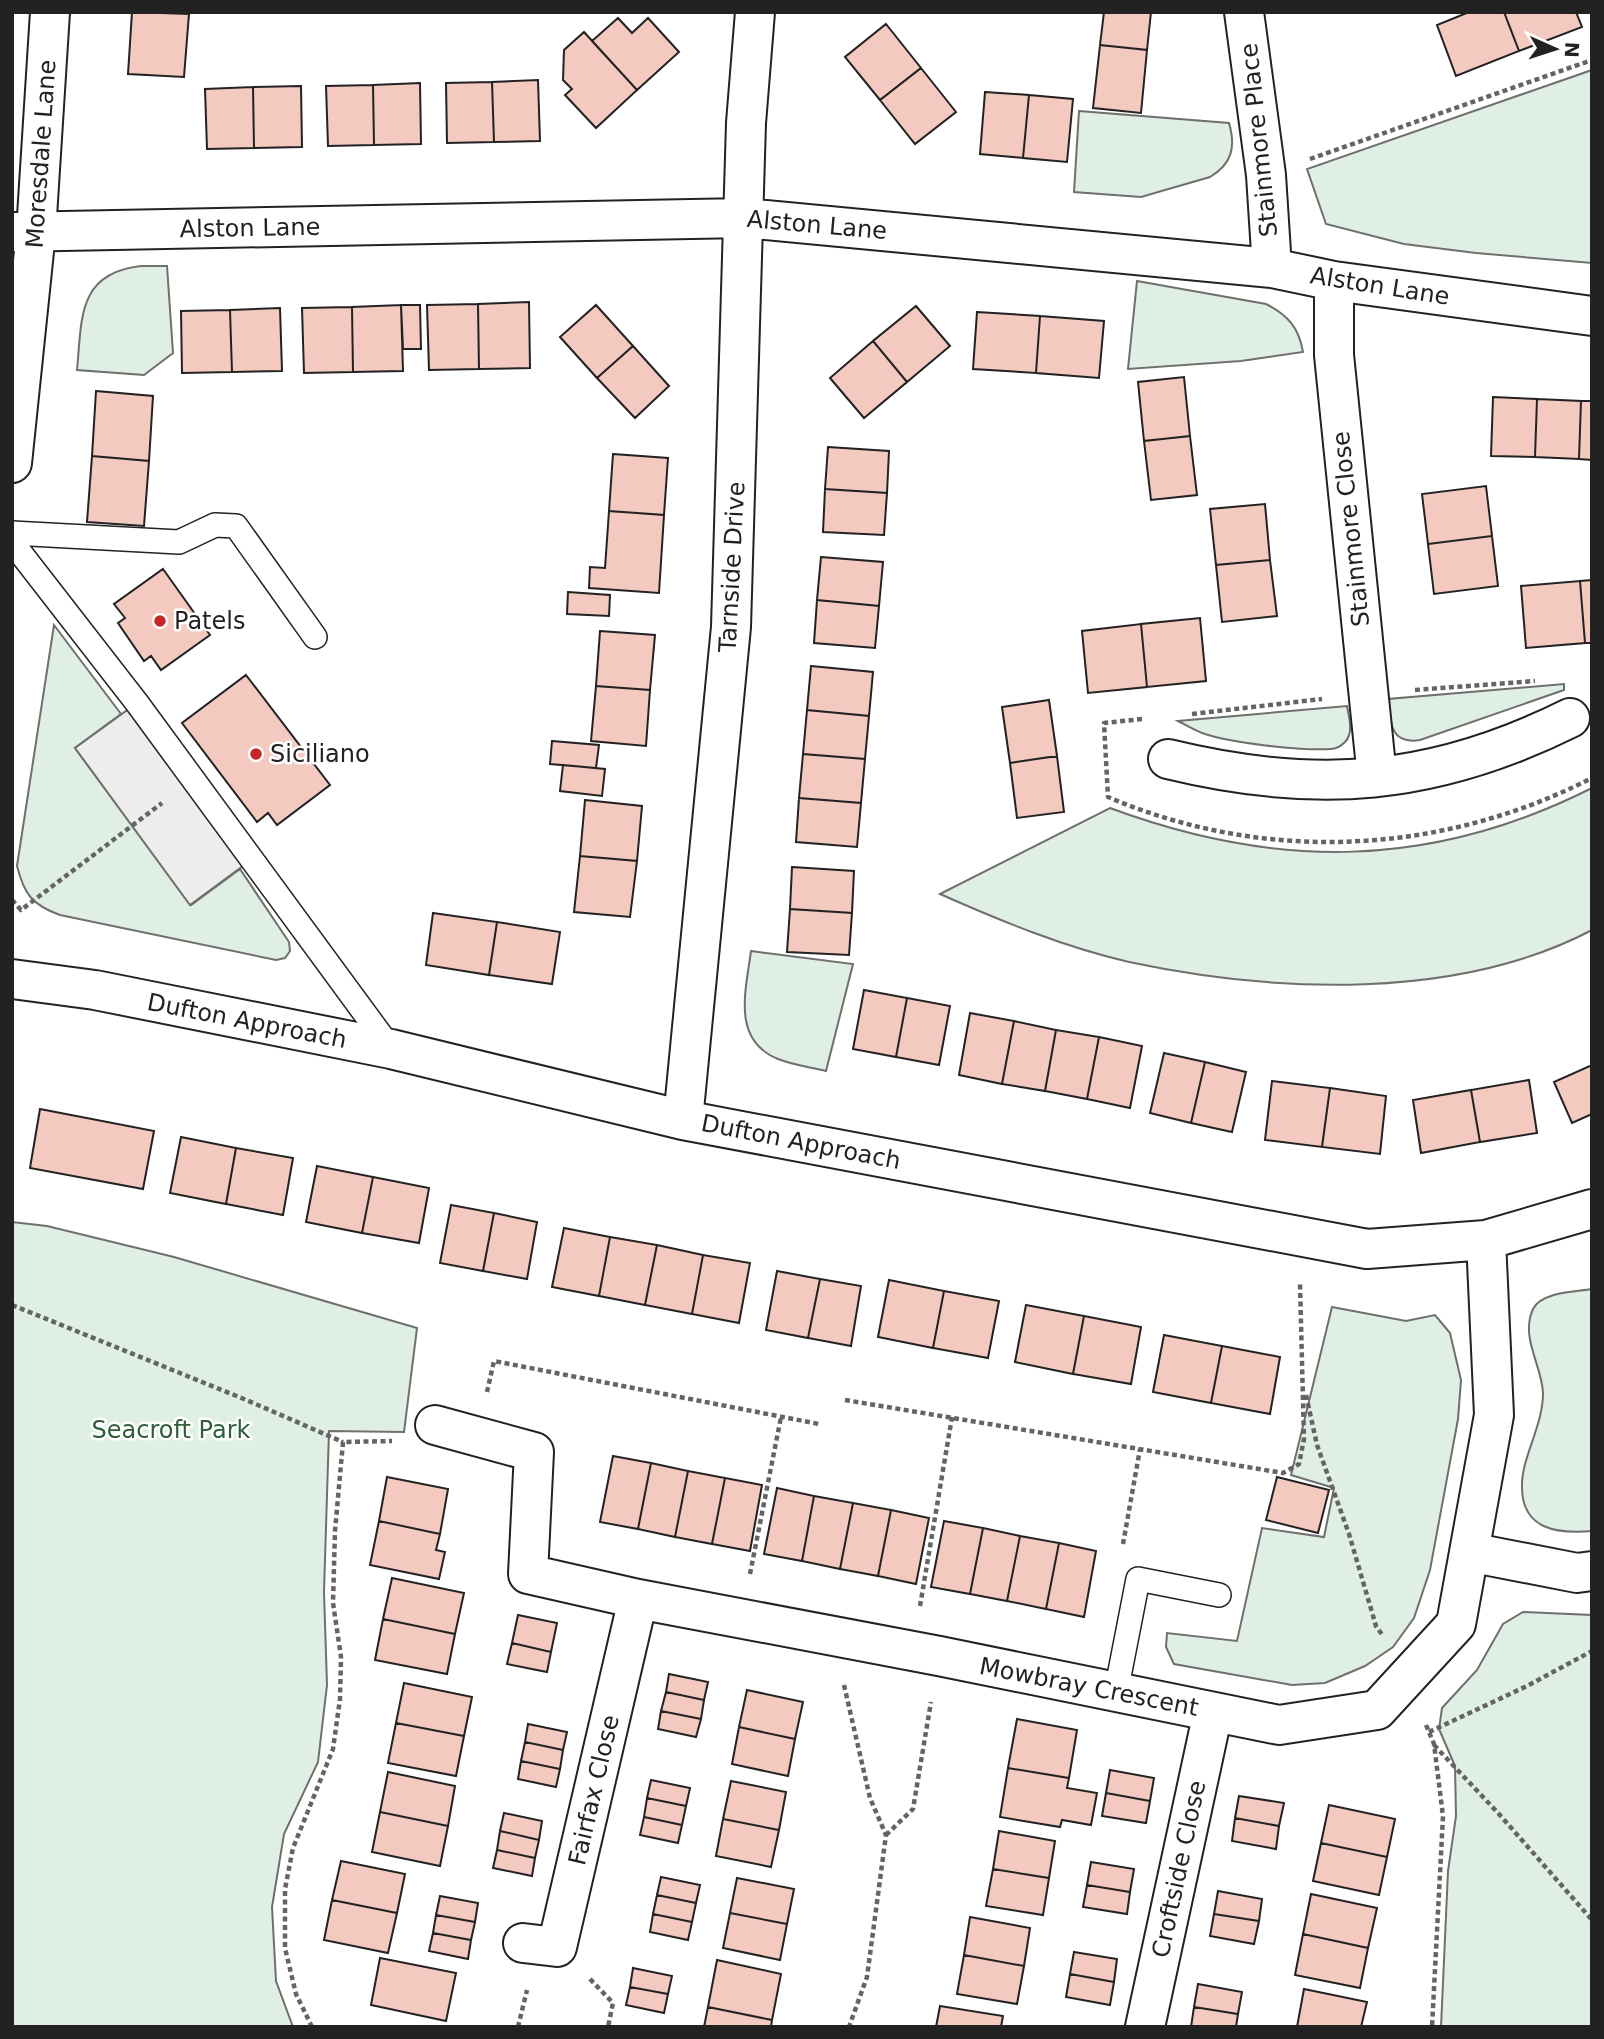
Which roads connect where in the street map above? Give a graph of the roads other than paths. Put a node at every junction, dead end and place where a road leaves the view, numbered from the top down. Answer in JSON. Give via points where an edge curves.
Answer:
{"nodes":[{"id":1,"x":50,"y":12,"type":"edge"},
{"id":2,"x":755,"y":12,"type":"edge"},
{"id":3,"x":1244,"y":12,"type":"edge"},
{"id":4,"x":744,"y":218,"type":"junction"},
{"id":5,"x":24,"y":232,"type":"edge"},
{"id":6,"x":1272,"y":268,"type":"junction"},
{"id":7,"x":1334,"y":281,"type":"junction"},
{"id":8,"x":1592,"y":316,"type":"edge"},
{"id":9,"x":12,"y":463,"type":"edge"},
{"id":10,"x":12,"y":533,"type":"edge"},
{"id":11,"x":12,"y":542,"type":"edge"},
{"id":12,"x":315,"y":637,"type":"dead end"},
{"id":13,"x":1570,"y":718,"type":"dead end"},
{"id":14,"x":1168,"y":759,"type":"dead end"},
{"id":15,"x":1377,"y":778,"type":"junction"},
{"id":16,"x":12,"y":979,"type":"edge"},
{"id":17,"x":391,"y":1049,"type":"junction"},
{"id":18,"x":683,"y":1120,"type":"junction"},
{"id":19,"x":1592,"y":1209,"type":"edge"},
{"id":20,"x":1486,"y":1240,"type":"junction"},
{"id":21,"x":435,"y":1425,"type":"road end"},
{"id":22,"x":1469,"y":1552,"type":"junction"},
{"id":23,"x":1592,"y":1571,"type":"edge"},
{"id":24,"x":1219,"y":1595,"type":"dead end"},
{"id":25,"x":638,"y":1599,"type":"junction"},
{"id":26,"x":1116,"y":1692,"type":"junction"},
{"id":27,"x":1213,"y":1712,"type":"junction"},
{"id":28,"x":540,"y":1945,"type":"road end"},
{"id":29,"x":1145,"y":2027,"type":"edge"}],
"edges":[{"from":1,"to":5,"type":"street","name":"Moresdale Lane"},
{"from":2,"to":4,"type":"street","name":"Tarnside Drive"},
{"from":3,"to":6,"type":"street","name":"Stainmore Place","via":[[1266,175]]},
{"from":4,"to":5,"type":"street","name":"Alston Lane"},
{"from":4,"to":6,"type":"street","name":"Alston Lane"},
{"from":4,"to":18,"type":"street","name":"Tarnside Drive","via":[[731,627]]},
{"from":5,"to":9,"type":"street","name":"Moresdale Lane"},
{"from":6,"to":7,"type":"street","name":"Alston Lane"},
{"from":7,"to":8,"type":"street","name":"Alston Lane"},
{"from":7,"to":15,"type":"street","name":"Stainmore Close","via":[[1334,355]]},
{"from":10,"to":12,"type":"lane","via":[[179,542],[215,525],[236,526]]},
{"from":11,"to":17,"type":"lane","via":[[129,692]]},
{"from":13,"to":15,"type":"street","via":[[1486,754]]},
{"from":14,"to":15,"type":"street","via":[[1258,777],[1304,781]]},
{"from":16,"to":17,"type":"street","name":"Dufton Approach","via":[[95,990]]},
{"from":17,"to":18,"type":"street","name":"Dufton Approach"},
{"from":18,"to":20,"type":"street","name":"Dufton Approach","via":[[1367,1250]]},
{"from":19,"to":20,"type":"street","name":"Dufton Approach"},
{"from":20,"to":22,"type":"street","name":"Mowbray Crescent","via":[[1494,1415]]},
{"from":21,"to":25,"type":"street","name":"Mowbray Crescent","via":[[534,1452],[528,1574]]},
{"from":22,"to":23,"type":"street","via":[[1577,1573]]},
{"from":22,"to":27,"type":"street","name":"Mowbray Crescent","via":[[1455,1624],[1377,1710],[1279,1724]]},
{"from":24,"to":26,"type":"lane","via":[[1138,1579]]},
{"from":25,"to":26,"type":"street","name":"Mowbray Crescent"},
{"from":25,"to":28,"type":"street","name":"Fairfax Close"},
{"from":26,"to":27,"type":"street","name":"Mowbray Crescent"},
{"from":27,"to":29,"type":"street","name":"Croftside Close"}]}
